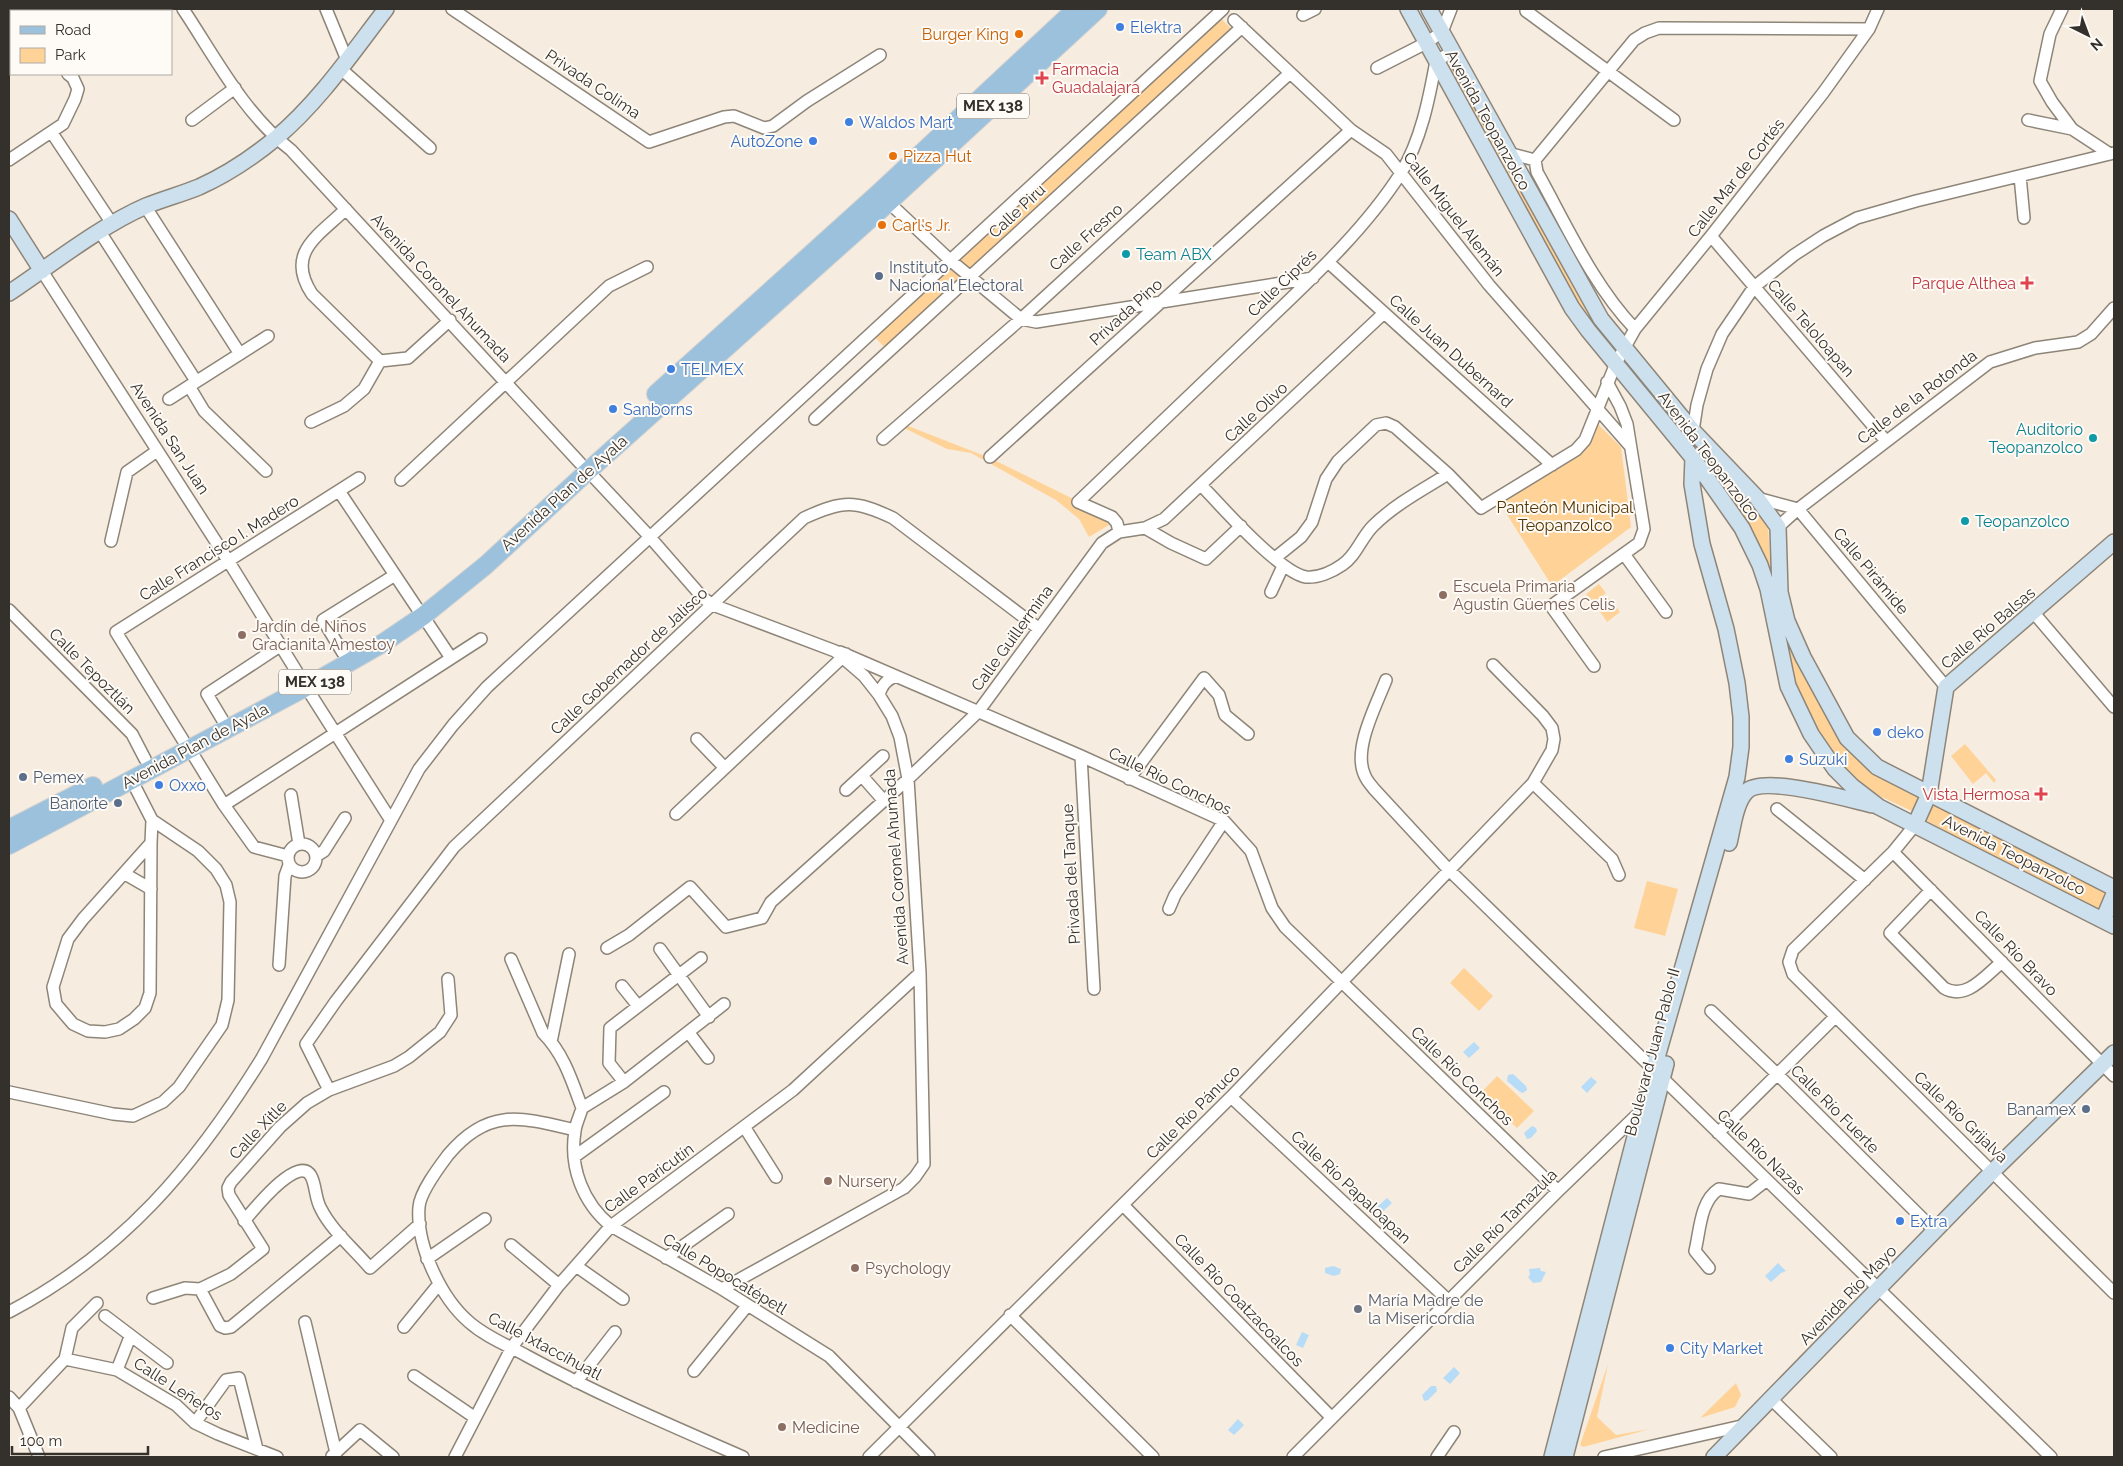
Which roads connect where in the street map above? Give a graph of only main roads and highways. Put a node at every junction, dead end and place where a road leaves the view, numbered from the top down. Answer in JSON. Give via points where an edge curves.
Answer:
{"nodes":[{"id":1,"x":1076,"y":9,"type":"edge"},
{"id":2,"x":1098,"y":9,"type":"edge"},
{"id":3,"x":884,"y":198,"type":"junction"},
{"id":4,"x":420,"y":612,"type":"junction"},
{"id":5,"x":303,"y":682,"type":"junction"},
{"id":6,"x":186,"y":744,"type":"junction"},
{"id":7,"x":9,"y":829,"type":"edge"},
{"id":8,"x":9,"y":845,"type":"edge"}],
"edges":[{"from":1,"to":3,"type":"main road","name":"Avenida Plan de Ayala","number":"MEX 138"},
{"from":2,"to":3,"type":"main road","name":"Avenida Plan de Ayala","number":"MEX 138"},
{"from":3,"to":4,"type":"main road","name":"Avenida Plan de Ayala","number":"MEX 138"},
{"from":4,"to":5,"type":"main road","name":"Avenida Plan de Ayala","number":"MEX 138","via":[[343,653]]},
{"from":4,"to":5,"type":"main road","name":"Avenida Plan de Ayala","number":"MEX 138","via":[[383,643]]},
{"from":5,"to":6,"type":"main road","name":"Avenida Plan de Ayala","number":"MEX 138"},
{"from":5,"to":6,"type":"main road","name":"Avenida Plan de Ayala","number":"MEX 138","via":[[222,719]]},
{"from":6,"to":7,"type":"main road","name":"Avenida Plan de Ayala","number":"MEX 138","via":[[145,759]]},
{"from":6,"to":8,"type":"main road","name":"Avenida Plan de Ayala","number":"MEX 138","via":[[130,779]]}]}
